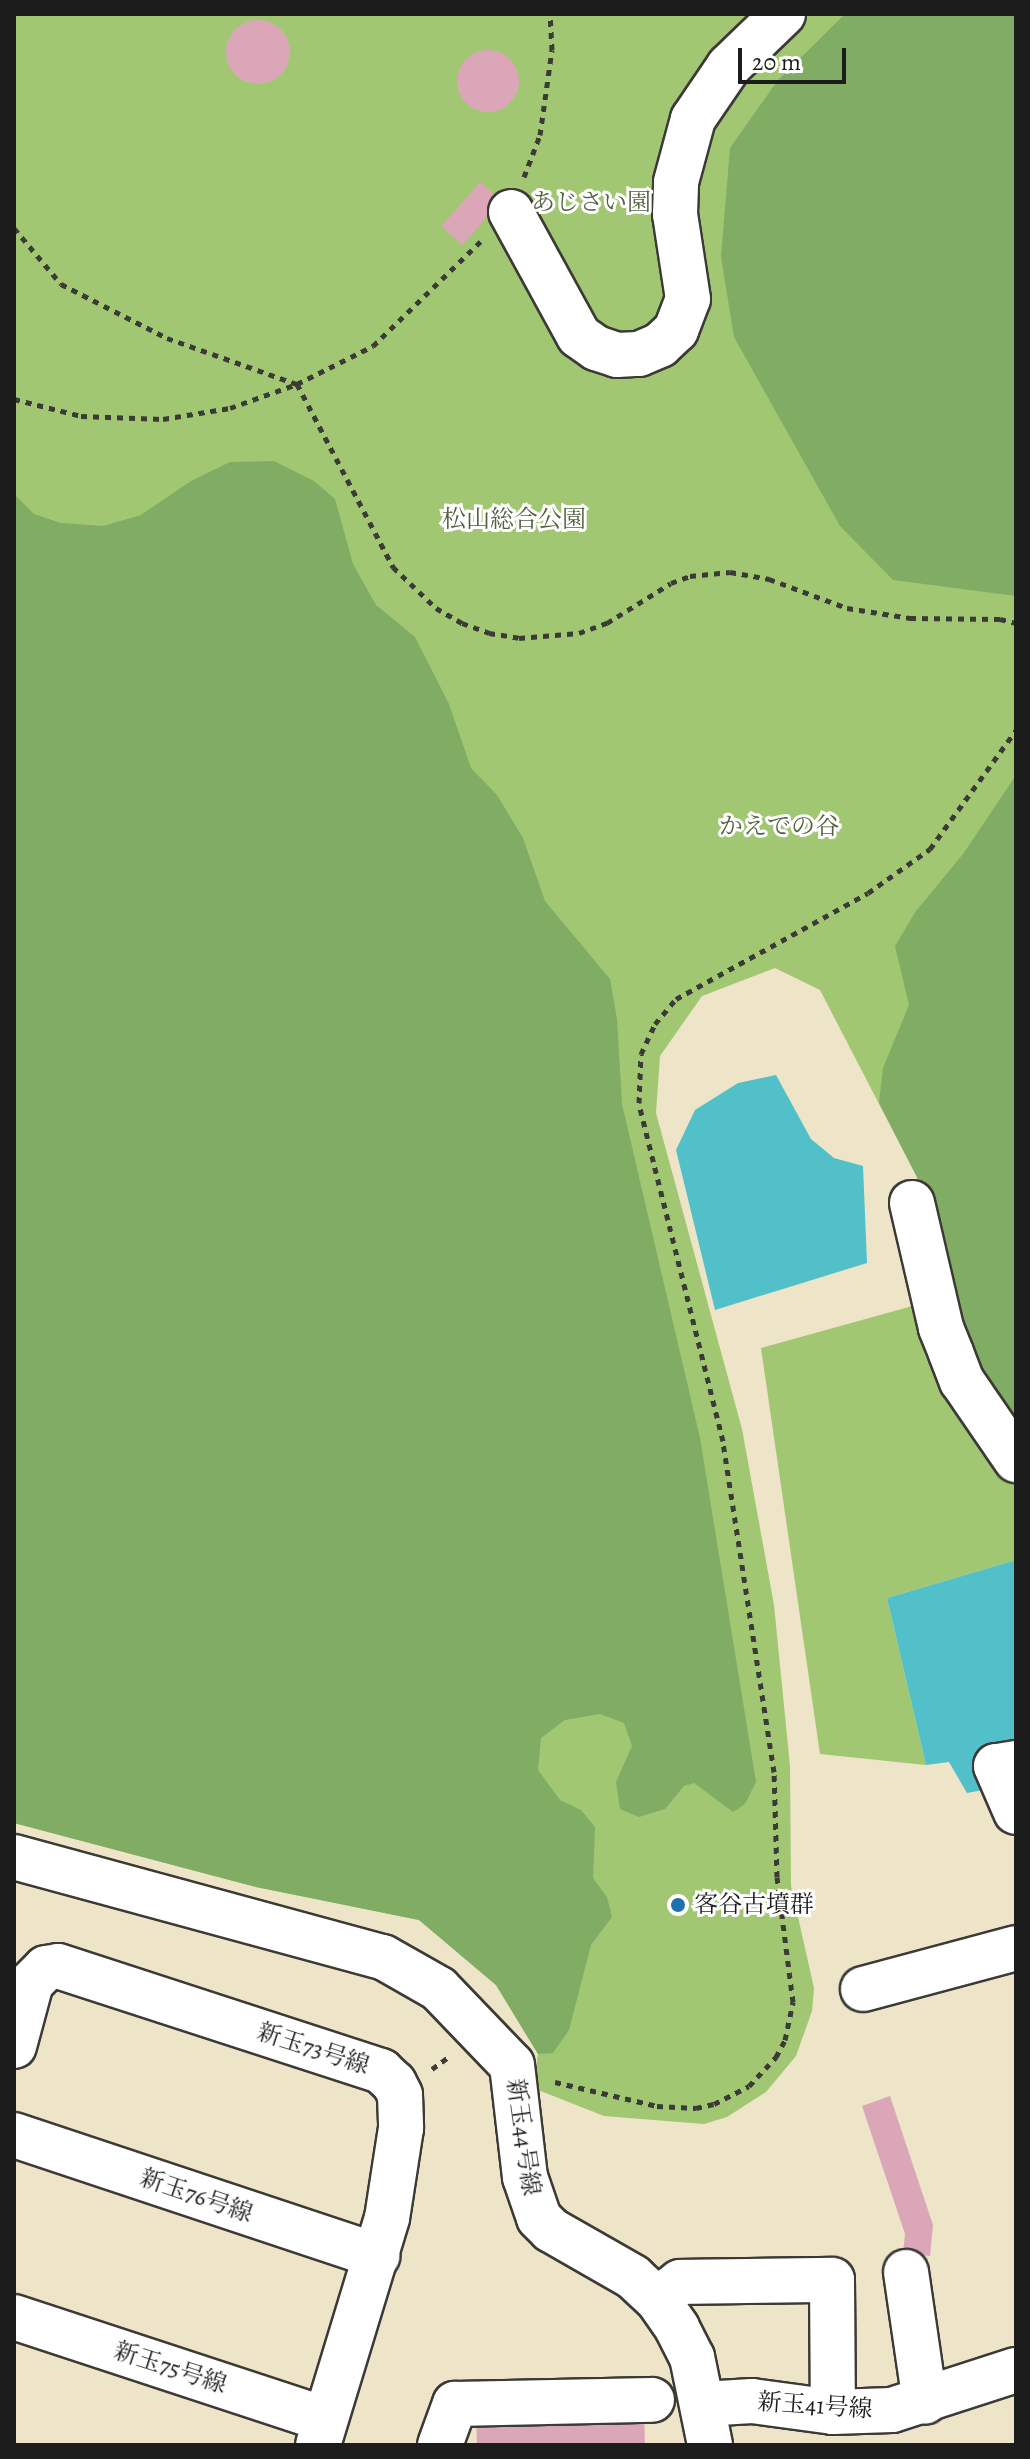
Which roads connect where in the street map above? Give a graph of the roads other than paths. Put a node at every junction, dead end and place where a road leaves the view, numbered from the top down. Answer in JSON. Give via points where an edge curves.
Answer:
{"nodes":[{"id":1,"x":783,"y":14,"type":"edge"},
{"id":2,"x":511,"y":212,"type":"road end"},
{"id":3,"x":912,"y":1203,"type":"dead end"},
{"id":4,"x":1016,"y":1460,"type":"edge"},
{"id":5,"x":1016,"y":1763,"type":"edge"},
{"id":6,"x":1016,"y":1812,"type":"edge"},
{"id":7,"x":14,"y":1857,"type":"edge"},
{"id":8,"x":1016,"y":1948,"type":"edge"},
{"id":9,"x":863,"y":1989,"type":"dead end"},
{"id":10,"x":14,"y":2046,"type":"edge"},
{"id":11,"x":14,"y":2135,"type":"edge"},
{"id":12,"x":377,"y":2256,"type":"junction"},
{"id":13,"x":906,"y":2272,"type":"dead end"},
{"id":14,"x":657,"y":2299,"type":"junction"},
{"id":15,"x":14,"y":2317,"type":"edge"},
{"id":16,"x":1016,"y":2370,"type":"edge"},
{"id":17,"x":652,"y":2400,"type":"dead end"},
{"id":18,"x":925,"y":2402,"type":"junction"},
{"id":19,"x":833,"y":2412,"type":"junction"},
{"id":20,"x":706,"y":2425,"type":"edge"},
{"id":21,"x":322,"y":2432,"type":"edge"},
{"id":22,"x":440,"y":2445,"type":"edge"}],
"edges":[{"from":1,"to":2,"type":"street","via":[[729,66],[693,119],[676,182],[675,214],[688,299],[676,330],[660,345],[639,354],[617,355],[579,336]]},
{"from":3,"to":4,"type":"street","via":[[962,1381]]},
{"from":5,"to":6,"type":"street","via":[[996,1766]]},
{"from":7,"to":14,"type":"street","name":"新玉44号線","via":[[383,1957],[439,1989],[523,2071],[525,2177],[539,2218],[633,2277]]},
{"from":8,"to":9,"type":"street"},
{"from":10,"to":12,"type":"street","name":"新玉73号線","via":[[31,1983],[37,1973],[58,1966],[381,2071],[400,2095],[401,2128]]},
{"from":11,"to":12,"type":"street","name":"新玉76号線"},
{"from":12,"to":21,"type":"street"},
{"from":13,"to":18,"type":"street"},
{"from":14,"to":19,"type":"street","via":[[680,2282],[832,2280]]},
{"from":14,"to":20,"type":"street","name":"新玉44号線","via":[[692,2357]]},
{"from":15,"to":21,"type":"street","name":"新玉75号線"},
{"from":16,"to":18,"type":"street","name":"新玉41号線"},
{"from":17,"to":22,"type":"street","via":[[455,2404]]},
{"from":18,"to":19,"type":"street","name":"新玉41号線","via":[[892,2410]]},
{"from":19,"to":20,"type":"street","name":"新玉41号線","via":[[752,2401]]}]}
